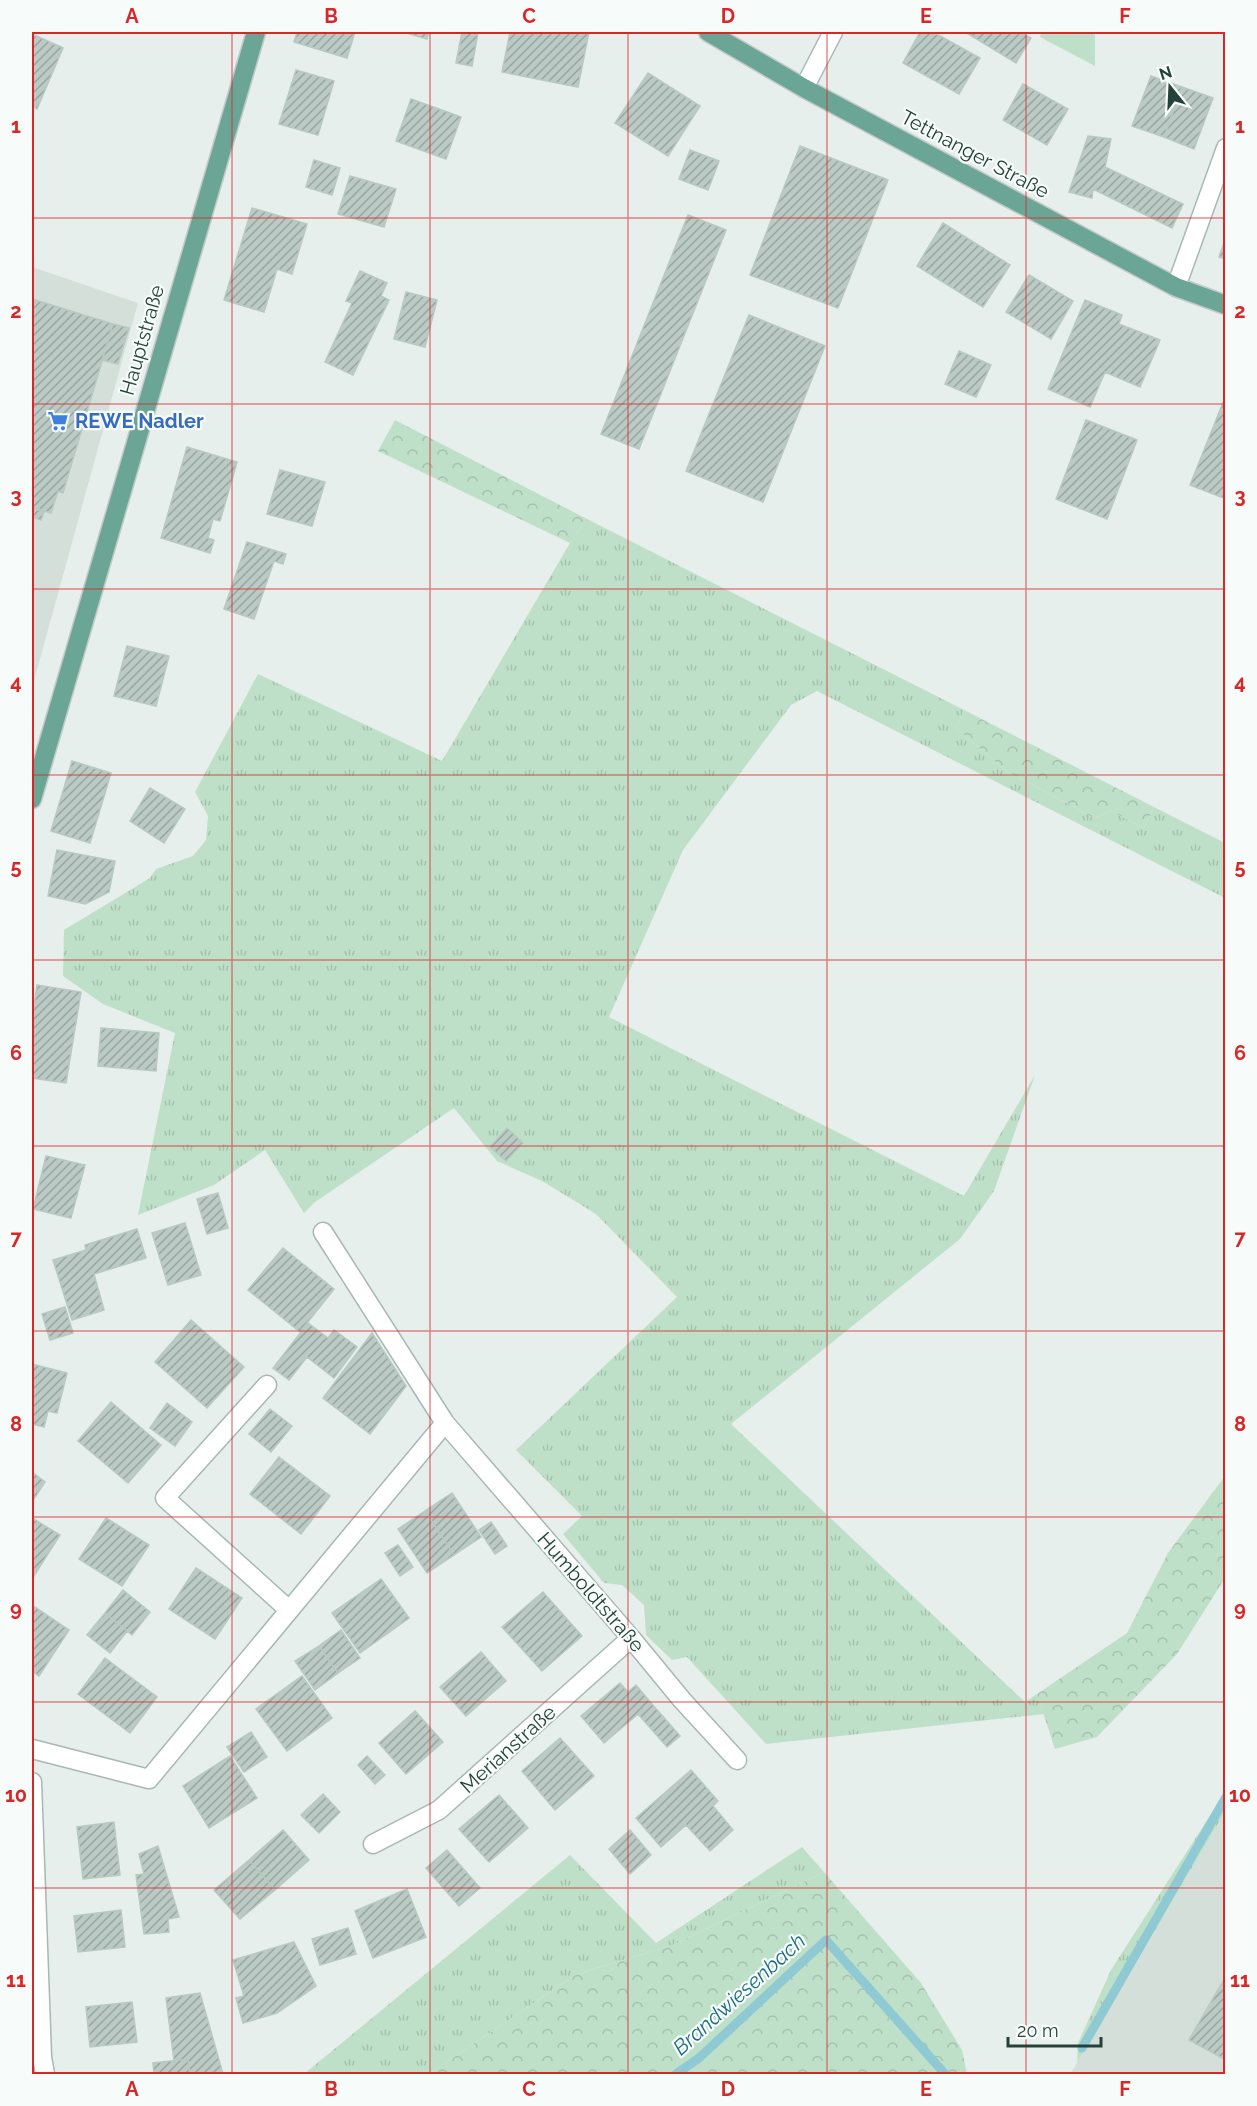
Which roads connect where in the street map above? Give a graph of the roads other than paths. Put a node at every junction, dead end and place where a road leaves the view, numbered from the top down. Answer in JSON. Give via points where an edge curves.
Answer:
{"nodes":[{"id":1,"x":256,"y":32,"type":"edge"},
{"id":2,"x":708,"y":32,"type":"edge"},
{"id":3,"x":833,"y":32,"type":"edge"},
{"id":4,"x":804,"y":88,"type":"junction"},
{"id":5,"x":1226,"y":148,"type":"edge"},
{"id":6,"x":1176,"y":287,"type":"junction"},
{"id":7,"x":1226,"y":304,"type":"edge"},
{"id":8,"x":35,"y":772,"type":"edge"},
{"id":9,"x":32,"y":799,"type":"edge"},
{"id":10,"x":323,"y":1232,"type":"dead end"},
{"id":11,"x":267,"y":1385,"type":"dead end"},
{"id":12,"x":445,"y":1423,"type":"junction"},
{"id":13,"x":289,"y":1610,"type":"junction"},
{"id":14,"x":631,"y":1638,"type":"junction"},
{"id":15,"x":32,"y":1749,"type":"edge"},
{"id":16,"x":737,"y":1760,"type":"dead end"},
{"id":17,"x":32,"y":1782,"type":"edge"},
{"id":18,"x":373,"y":1844,"type":"dead end"},
{"id":19,"x":45,"y":2074,"type":"edge"}],
"edges":[{"from":1,"to":8,"type":"main road","name":"Hauptstraße"},
{"from":2,"to":4,"type":"main road","name":"Tettnanger Straße"},
{"from":3,"to":4,"type":"street"},
{"from":4,"to":6,"type":"main road","name":"Tettnanger Straße"},
{"from":5,"to":6,"type":"street"},
{"from":6,"to":7,"type":"main road","name":"Tettnanger Straße"},
{"from":8,"to":9,"type":"main road","name":"Hauptstraße"},
{"from":10,"to":12,"type":"street","name":"Humboldtstraße"},
{"from":11,"to":13,"type":"street","via":[[165,1498]]},
{"from":12,"to":13,"type":"street"},
{"from":12,"to":14,"type":"street","name":"Humboldtstraße"},
{"from":13,"to":15,"type":"street","via":[[149,1779]]},
{"from":14,"to":16,"type":"street","name":"Humboldtstraße"},
{"from":14,"to":18,"type":"street","name":"Merianstraße","via":[[439,1810]]},
{"from":17,"to":19,"type":"street"}]}
